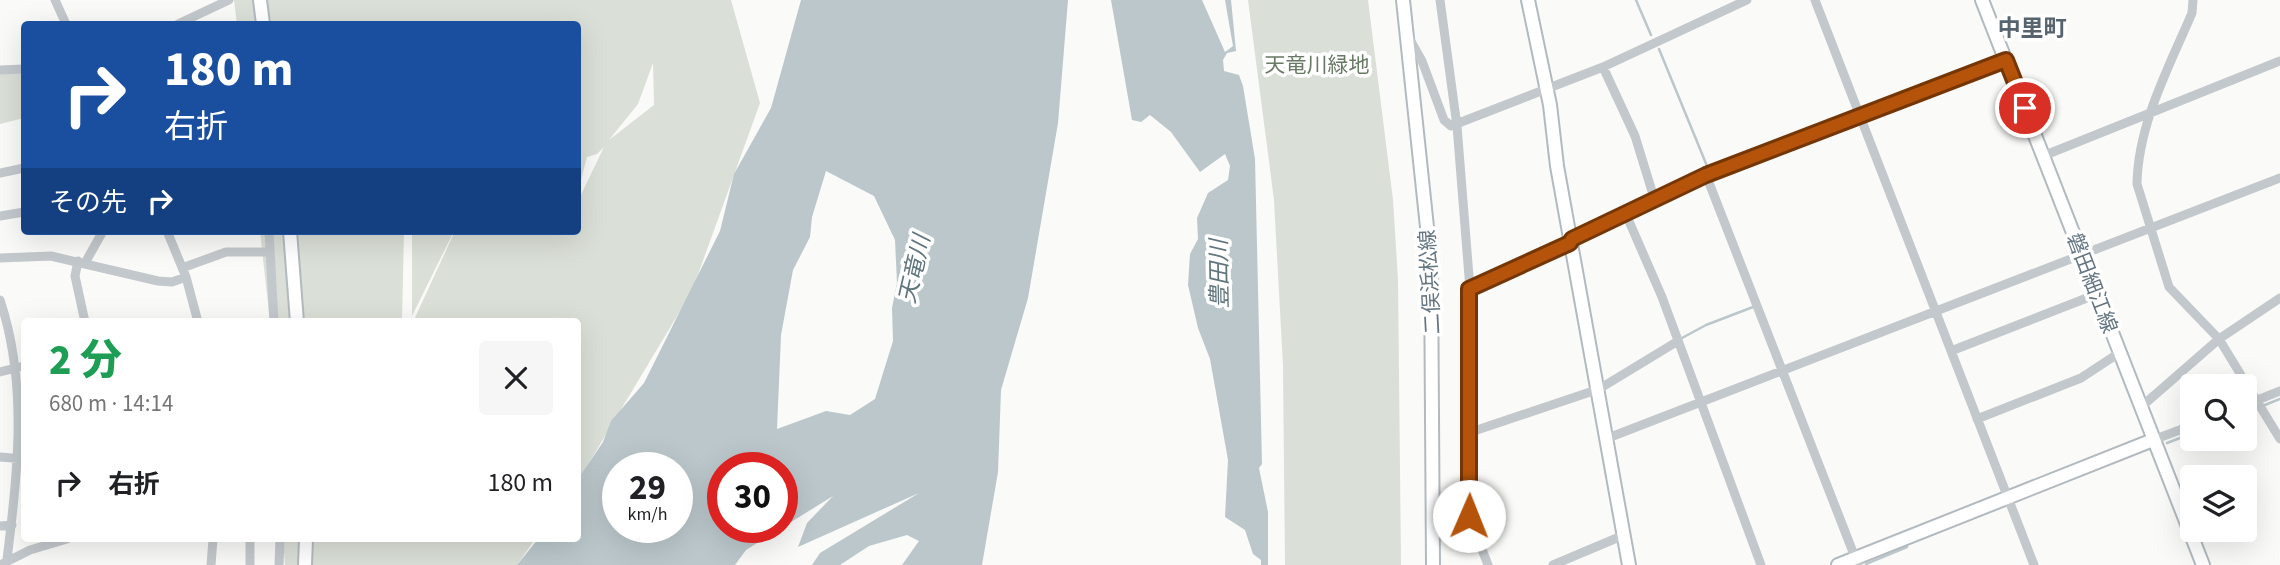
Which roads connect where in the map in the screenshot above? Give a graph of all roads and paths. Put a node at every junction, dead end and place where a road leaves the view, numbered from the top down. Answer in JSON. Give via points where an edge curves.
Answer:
{"nodes":[{"id":1,"x":55,"y":0,"type":"edge"},
{"id":2,"x":229,"y":0,"type":"edge"},
{"id":3,"x":260,"y":0,"type":"edge"},
{"id":4,"x":1402,"y":0,"type":"edge"},
{"id":5,"x":1440,"y":0,"type":"edge"},
{"id":6,"x":1528,"y":0,"type":"edge"},
{"id":7,"x":1747,"y":0,"type":"edge"},
{"id":8,"x":1815,"y":0,"type":"edge"},
{"id":9,"x":1982,"y":0,"type":"edge"},
{"id":10,"x":2193,"y":0,"type":"edge"},
{"id":11,"x":65,"y":21,"type":"edge"},
{"id":12,"x":184,"y":21,"type":"edge"},
{"id":13,"x":264,"y":21,"type":"edge"},
{"id":14,"x":1409,"y":38,"type":"junction"},
{"id":15,"x":2006,"y":60,"type":"junction"},
{"id":16,"x":2280,"y":61,"type":"edge"},
{"id":17,"x":1603,"y":67,"type":"junction"},
{"id":18,"x":21,"y":68,"type":"edge"},
{"id":19,"x":0,"y":70,"type":"edge"},
{"id":20,"x":1544,"y":90,"type":"junction"},
{"id":21,"x":2150,"y":113,"type":"junction"},
{"id":22,"x":1859,"y":115,"type":"junction"},
{"id":23,"x":1457,"y":125,"type":"junction"},
{"id":24,"x":2043,"y":156,"type":"junction"},
{"id":25,"x":21,"y":169,"type":"edge"},
{"id":26,"x":0,"y":173,"type":"edge"},
{"id":27,"x":1706,"y":175,"type":"junction"},
{"id":28,"x":2280,"y":178,"type":"edge"},
{"id":29,"x":1655,"y":201,"type":"junction"},
{"id":30,"x":21,"y":212,"type":"edge"},
{"id":31,"x":1625,"y":212,"type":"junction"},
{"id":32,"x":0,"y":216,"type":"edge"},
{"id":33,"x":2149,"y":228,"type":"junction"},
{"id":34,"x":100,"y":235,"type":"edge"},
{"id":35,"x":169,"y":235,"type":"edge"},
{"id":36,"x":269,"y":235,"type":"edge"},
{"id":37,"x":290,"y":235,"type":"edge"},
{"id":38,"x":1572,"y":239,"type":"junction"},
{"id":39,"x":268,"y":252,"type":"junction"},
{"id":40,"x":2081,"y":253,"type":"junction"},
{"id":41,"x":0,"y":258,"type":"edge"},
{"id":42,"x":81,"y":262,"type":"junction"},
{"id":43,"x":184,"y":272,"type":"junction"},
{"id":44,"x":1469,"y":289,"type":"junction"},
{"id":45,"x":2097,"y":294,"type":"junction"},
{"id":46,"x":2280,"y":298,"type":"edge"},
{"id":47,"x":0,"y":300,"type":"edge"},
{"id":48,"x":1935,"y":310,"type":"junction"},
{"id":49,"x":84,"y":318,"type":"edge"},
{"id":50,"x":197,"y":318,"type":"edge"},
{"id":51,"x":274,"y":318,"type":"edge"},
{"id":52,"x":298,"y":318,"type":"edge"},
{"id":53,"x":2219,"y":338,"type":"junction"},
{"id":54,"x":1678,"y":341,"type":"junction"},
{"id":55,"x":1951,"y":351,"type":"junction"},
{"id":56,"x":2119,"y":353,"type":"junction"},
{"id":57,"x":20,"y":367,"type":"edge"},
{"id":58,"x":1782,"y":369,"type":"junction"},
{"id":59,"x":0,"y":372,"type":"edge"},
{"id":60,"x":1599,"y":388,"type":"junction"},
{"id":61,"x":2280,"y":391,"type":"edge"},
{"id":62,"x":1699,"y":401,"type":"junction"},
{"id":63,"x":2259,"y":404,"type":"junction"},
{"id":64,"x":2141,"y":407,"type":"junction"},
{"id":65,"x":1977,"y":419,"type":"junction"},
{"id":66,"x":2180,"y":430,"type":"edge"},
{"id":67,"x":1471,"y":432,"type":"junction"},
{"id":68,"x":1608,"y":438,"type":"junction"},
{"id":69,"x":2280,"y":439,"type":"edge"},
{"id":70,"x":2153,"y":440,"type":"junction"},
{"id":71,"x":0,"y":457,"type":"edge"},
{"id":72,"x":21,"y":459,"type":"edge"},
{"id":73,"x":2007,"y":497,"type":"junction"},
{"id":74,"x":12,"y":525,"type":"junction"},
{"id":75,"x":0,"y":526,"type":"edge"},
{"id":76,"x":1625,"y":535,"type":"junction"},
{"id":77,"x":59,"y":542,"type":"edge"},
{"id":78,"x":213,"y":542,"type":"edge"},
{"id":79,"x":250,"y":542,"type":"edge"},
{"id":80,"x":280,"y":542,"type":"edge"},
{"id":81,"x":306,"y":542,"type":"edge"},
{"id":82,"x":1857,"y":561,"type":"edge"},
{"id":83,"x":2,"y":563,"type":"edge"},
{"id":84,"x":211,"y":565,"type":"edge"},
{"id":85,"x":250,"y":565,"type":"edge"},
{"id":86,"x":279,"y":565,"type":"edge"},
{"id":87,"x":305,"y":565,"type":"edge"},
{"id":88,"x":1433,"y":565,"type":"edge"},
{"id":89,"x":1488,"y":565,"type":"edge"},
{"id":90,"x":1553,"y":565,"type":"edge"},
{"id":91,"x":1629,"y":565,"type":"edge"},
{"id":92,"x":1761,"y":565,"type":"edge"},
{"id":93,"x":1838,"y":565,"type":"edge"},
{"id":94,"x":2034,"y":565,"type":"edge"},
{"id":95,"x":2203,"y":565,"type":"edge"}],
"edges":[{"from":1,"to":11,"type":"street"},
{"from":2,"to":12,"type":"street"},
{"from":3,"to":13,"type":"main road"},
{"from":4,"to":14,"type":"main road","name":"二俣浜松線"},
{"from":5,"to":23,"type":"street"},
{"from":6,"to":20,"type":"main road"},
{"from":7,"to":17,"type":"street"},
{"from":8,"to":22,"type":"street"},
{"from":9,"to":15,"type":"main road","name":"磐田細江線"},
{"from":10,"to":21,"type":"street","via":[[2192,13]]},
{"from":14,"to":23,"type":"street","via":[[1444,120]]},
{"from":14,"to":88,"type":"main road","name":"二俣浜松線","via":[[1431,265]]},
{"from":15,"to":22,"type":"street"},
{"from":15,"to":24,"type":"main road","name":"磐田細江線"},
{"from":16,"to":21,"type":"street"},
{"from":17,"to":20,"type":"street"},
{"from":17,"to":29,"type":"street","via":[[1635,136]]},
{"from":18,"to":19,"type":"street"},
{"from":20,"to":23,"type":"street"},
{"from":20,"to":38,"type":"main road"},
{"from":21,"to":24,"type":"street"},
{"from":21,"to":33,"type":"street","via":[[2137,167]]},
{"from":22,"to":27,"type":"street"},
{"from":22,"to":48,"type":"street"},
{"from":23,"to":44,"type":"street"},
{"from":24,"to":40,"type":"main road","name":"磐田細江線"},
{"from":25,"to":26,"type":"street"},
{"from":27,"to":29,"type":"street"},
{"from":27,"to":58,"type":"street"},
{"from":28,"to":33,"type":"street"},
{"from":29,"to":31,"type":"street"},
{"from":30,"to":32,"type":"street"},
{"from":31,"to":38,"type":"street"},
{"from":31,"to":54,"type":"street","via":[[1645,251]]},
{"from":33,"to":40,"type":"street"},
{"from":33,"to":53,"type":"street","via":[[2169,287]]},
{"from":34,"to":42,"type":"street"},
{"from":35,"to":43,"type":"street"},
{"from":36,"to":39,"type":"street"},
{"from":37,"to":52,"type":"main road"},
{"from":38,"to":44,"type":"street"},
{"from":38,"to":60,"type":"main road"},
{"from":39,"to":43,"type":"street","via":[[226,252]]},
{"from":39,"to":51,"type":"street"},
{"from":40,"to":45,"type":"main road","name":"磐田細江線"},
{"from":40,"to":48,"type":"street"},
{"from":41,"to":42,"type":"street","via":[[51,256]]},
{"from":42,"to":43,"type":"street","via":[[158,281],[173,282]]},
{"from":42,"to":49,"type":"street","via":[[75,276]]},
{"from":43,"to":50,"type":"street"},
{"from":44,"to":67,"type":"street"},
{"from":45,"to":55,"type":"street"},
{"from":45,"to":56,"type":"main road","name":"磐田細江線"},
{"from":46,"to":53,"type":"street"},
{"from":47,"to":57,"type":"street"},
{"from":48,"to":55,"type":"street"},
{"from":48,"to":58,"type":"street"},
{"from":53,"to":63,"type":"street"},
{"from":53,"to":64,"type":"street"},
{"from":54,"to":60,"type":"street"},
{"from":54,"to":62,"type":"street"},
{"from":55,"to":65,"type":"street"},
{"from":56,"to":64,"type":"main road","name":"磐田細江線"},
{"from":56,"to":65,"type":"street","via":[[2081,378]]},
{"from":57,"to":59,"type":"street"},
{"from":57,"to":72,"type":"street"},
{"from":58,"to":62,"type":"street"},
{"from":58,"to":82,"type":"street"},
{"from":60,"to":67,"type":"street"},
{"from":60,"to":68,"type":"main road"},
{"from":61,"to":63,"type":"street"},
{"from":62,"to":68,"type":"street"},
{"from":62,"to":92,"type":"street"},
{"from":63,"to":69,"type":"street"},
{"from":64,"to":70,"type":"main road","name":"磐田細江線"},
{"from":65,"to":73,"type":"street"},
{"from":66,"to":70,"type":"street"},
{"from":67,"to":89,"type":"street","via":[[1469,516]]},
{"from":68,"to":76,"type":"main road"},
{"from":70,"to":73,"type":"main road"},
{"from":70,"to":95,"type":"main road","name":"磐田細江線"},
{"from":71,"to":72,"type":"street"},
{"from":72,"to":74,"type":"street"},
{"from":73,"to":82,"type":"main road"},
{"from":73,"to":94,"type":"street"},
{"from":74,"to":75,"type":"street"},
{"from":74,"to":83,"type":"street"},
{"from":76,"to":90,"type":"street"},
{"from":76,"to":91,"type":"main road"},
{"from":77,"to":83,"type":"street"},
{"from":78,"to":84,"type":"street"},
{"from":79,"to":85,"type":"street"},
{"from":80,"to":86,"type":"street"},
{"from":81,"to":87,"type":"main road"},
{"from":82,"to":93,"type":"main road"}]}
